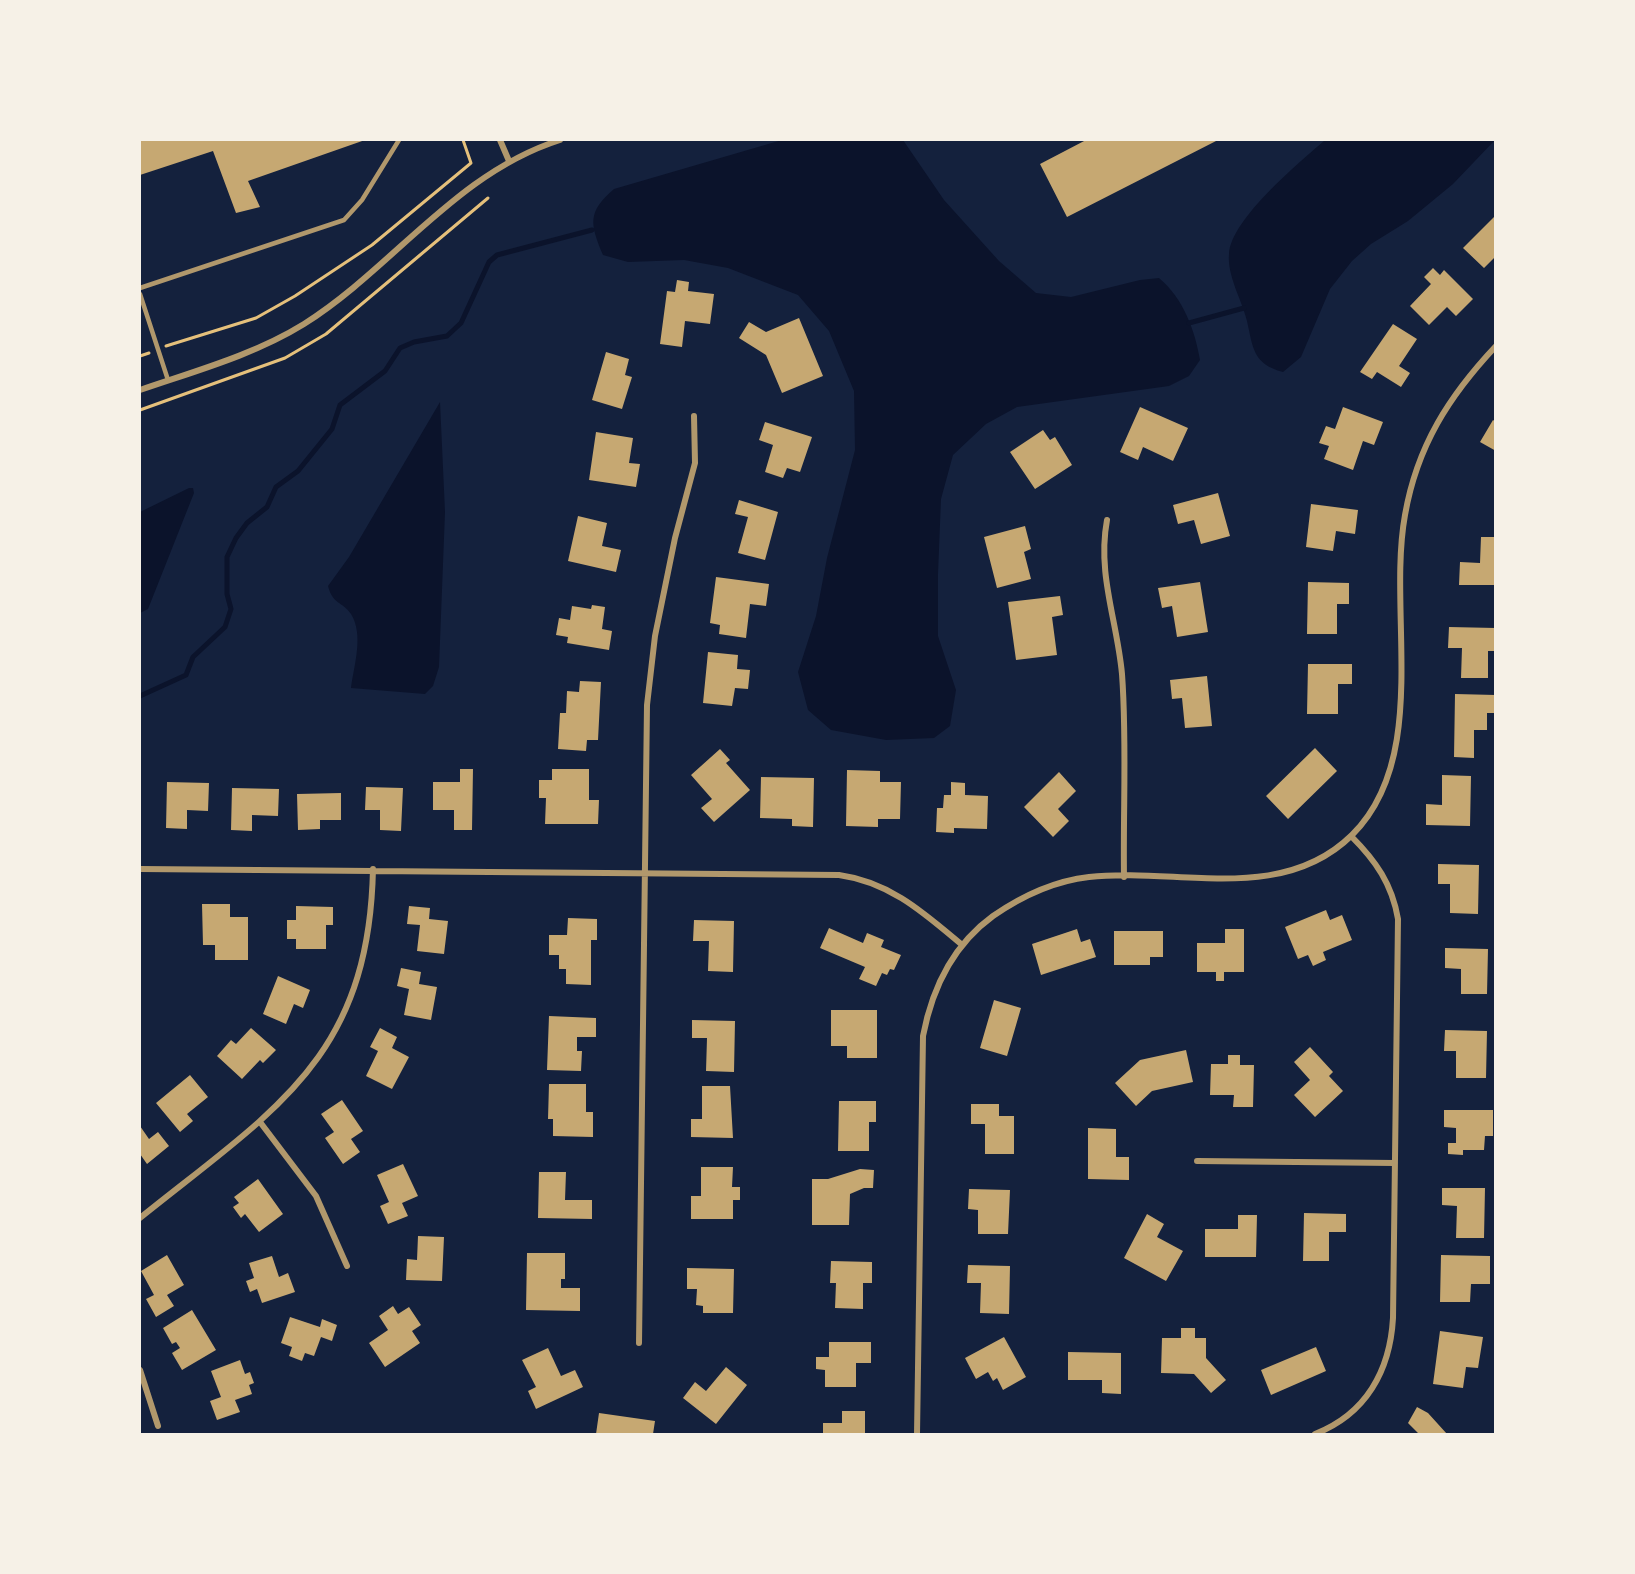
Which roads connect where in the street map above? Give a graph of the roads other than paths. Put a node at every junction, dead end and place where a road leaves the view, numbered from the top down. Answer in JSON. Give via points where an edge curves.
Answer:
{"nodes":[{"id":1,"x":399,"y":140,"type":"edge"},
{"id":2,"x":500,"y":140,"type":"edge"},
{"id":3,"x":560,"y":140,"type":"edge"},
{"id":4,"x":508,"y":161,"type":"junction"},
{"id":5,"x":140,"y":288,"type":"edge"},
{"id":6,"x":140,"y":294,"type":"edge"},
{"id":7,"x":1496,"y":346,"type":"edge"},
{"id":8,"x":168,"y":380,"type":"junction"},
{"id":9,"x":140,"y":390,"type":"edge"},
{"id":10,"x":694,"y":416,"type":"dead end"},
{"id":11,"x":1107,"y":520,"type":"dead end"},
{"id":12,"x":1352,"y":836,"type":"junction"},
{"id":13,"x":140,"y":869,"type":"edge"},
{"id":14,"x":373,"y":869,"type":"junction"},
{"id":15,"x":646,"y":872,"type":"junction"},
{"id":16,"x":1124,"y":877,"type":"junction"},
{"id":17,"x":961,"y":944,"type":"junction"},
{"id":18,"x":260,"y":1122,"type":"junction"},
{"id":19,"x":1197,"y":1161,"type":"dead end"},
{"id":20,"x":1395,"y":1163,"type":"junction"},
{"id":21,"x":140,"y":1218,"type":"edge"},
{"id":22,"x":347,"y":1266,"type":"dead end"},
{"id":23,"x":639,"y":1343,"type":"dead end"},
{"id":24,"x":140,"y":1370,"type":"edge"},
{"id":25,"x":158,"y":1426,"type":"dead end"},
{"id":26,"x":917,"y":1434,"type":"edge"},
{"id":27,"x":1315,"y":1434,"type":"edge"}],
"edges":[{"from":1,"to":5,"type":"lane","via":[[362,200],[344,220]]},
{"from":2,"to":4,"type":"street"},
{"from":3,"to":4,"type":"street"},
{"from":4,"to":8,"type":"street","via":[[465,190],[368,275],[304,324],[256,349]]},
{"from":6,"to":8,"type":"lane"},
{"from":7,"to":12,"type":"street","via":[[1463,381],[1448,404],[1414,476],[1401,549],[1397,742],[1381,793]]},
{"from":8,"to":9,"type":"street"},
{"from":10,"to":15,"type":"street","via":[[695,462],[675,538],[647,705]]},
{"from":11,"to":16,"type":"street","via":[[1103,564],[1119,647],[1123,696]]},
{"from":12,"to":16,"type":"street","via":[[1302,866],[1260,877]]},
{"from":12,"to":20,"type":"street","via":[[1384,876],[1398,919]]},
{"from":13,"to":14,"type":"street"},
{"from":14,"to":15,"type":"street"},
{"from":14,"to":18,"type":"street","via":[[365,952],[340,1024],[300,1083]]},
{"from":15,"to":17,"type":"street","via":[[849,876],[872,882],[907,900]]},
{"from":15,"to":23,"type":"street"},
{"from":16,"to":17,"type":"street","via":[[1090,877],[1048,886],[1007,906]]},
{"from":17,"to":26,"type":"street","via":[[930,1004],[923,1036]]},
{"from":18,"to":21,"type":"street"},
{"from":18,"to":22,"type":"street","via":[[316,1196]]},
{"from":19,"to":20,"type":"street"},
{"from":20,"to":27,"type":"street","via":[[1393,1318],[1387,1360],[1364,1401],[1342,1420]]},
{"from":24,"to":25,"type":"street"}]}
